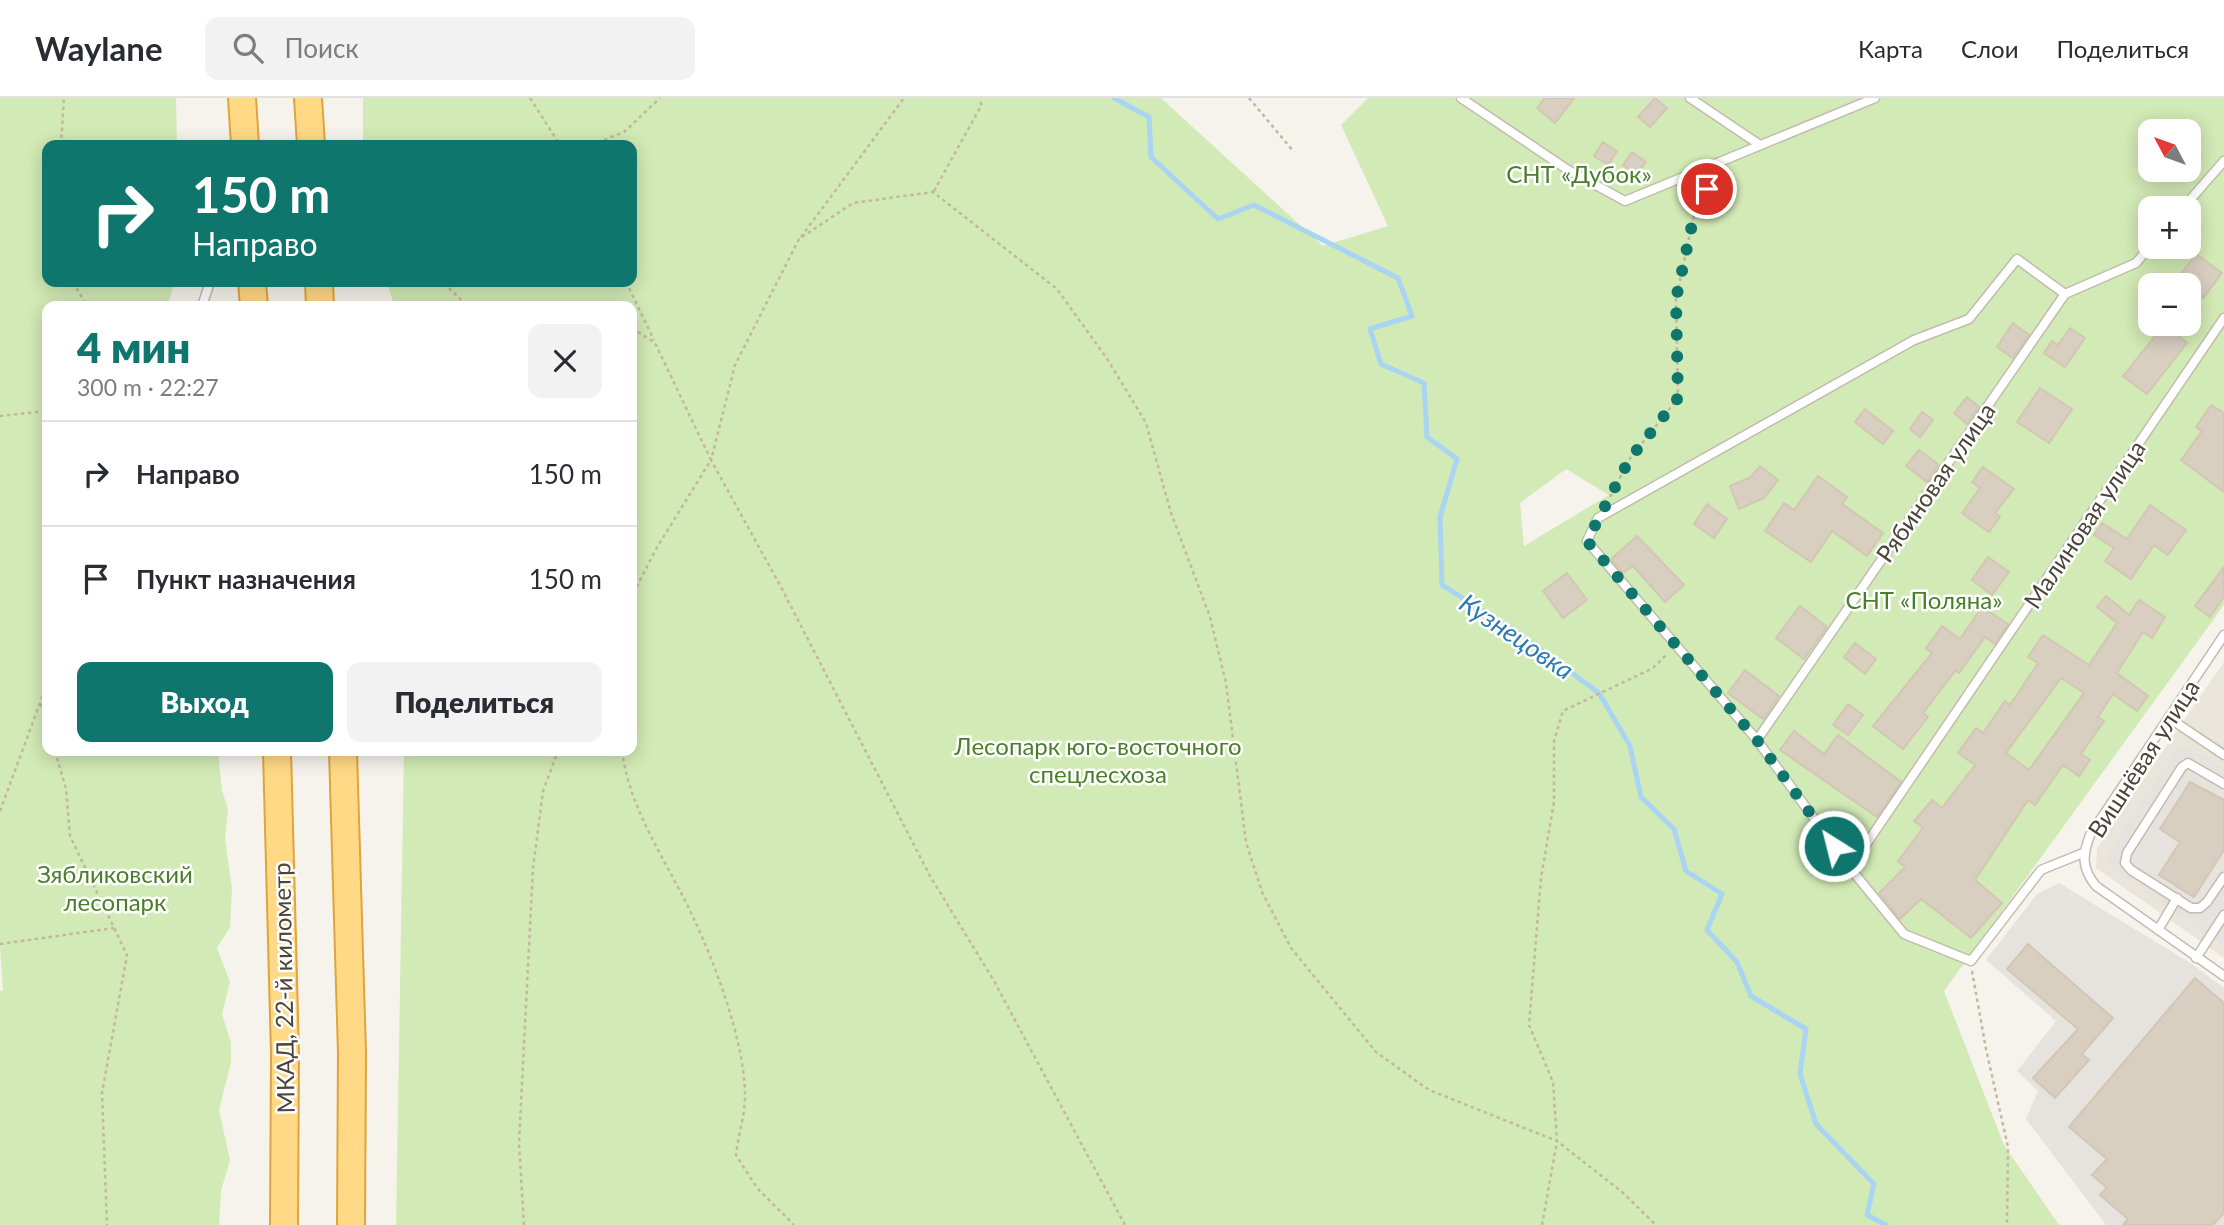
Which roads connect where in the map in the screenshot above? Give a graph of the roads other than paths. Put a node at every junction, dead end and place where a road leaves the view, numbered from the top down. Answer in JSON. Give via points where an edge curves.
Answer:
{"nodes":[{"id":1,"x":242,"y":98,"type":"edge"},
{"id":2,"x":308,"y":98,"type":"edge"},
{"id":3,"x":1461,"y":98,"type":"edge"},
{"id":4,"x":1690,"y":98,"type":"edge"},
{"id":5,"x":1875,"y":98,"type":"edge"},
{"id":6,"x":245,"y":140,"type":"edge"},
{"id":7,"x":311,"y":140,"type":"edge"},
{"id":8,"x":1760,"y":145,"type":"junction"},
{"id":9,"x":2224,"y":161,"type":"edge"},
{"id":10,"x":2193,"y":196,"type":"edge"},
{"id":11,"x":2140,"y":259,"type":"edge"},
{"id":12,"x":2065,"y":294,"type":"junction"},
{"id":13,"x":2224,"y":318,"type":"edge"},
{"id":14,"x":2224,"y":635,"type":"edge"},
{"id":15,"x":2169,"y":718,"type":"junction"},
{"id":16,"x":1757,"y":740,"type":"junction"},
{"id":17,"x":2224,"y":755,"type":"edge"},
{"id":18,"x":277,"y":756,"type":"edge"},
{"id":19,"x":343,"y":756,"type":"edge"},
{"id":20,"x":2224,"y":784,"type":"edge"},
{"id":21,"x":2083,"y":853,"type":"junction"},
{"id":22,"x":1850,"y":868,"type":"junction"},
{"id":23,"x":2224,"y":877,"type":"edge"},
{"id":24,"x":2176,"y":898,"type":"junction"},
{"id":25,"x":2224,"y":915,"type":"edge"},
{"id":26,"x":2158,"y":930,"type":"junction"},
{"id":27,"x":2196,"y":958,"type":"junction"},
{"id":28,"x":2224,"y":976,"type":"edge"},
{"id":29,"x":284,"y":1225,"type":"edge"},
{"id":30,"x":351,"y":1225,"type":"edge"}],
"edges":[{"from":1,"to":6,"type":"highway"},
{"from":2,"to":7,"type":"highway"},
{"from":3,"to":8,"type":"lane","via":[[1568,170],[1625,201]]},
{"from":4,"to":8,"type":"lane"},
{"from":5,"to":8,"type":"lane"},
{"from":9,"to":10,"type":"lane"},
{"from":11,"to":12,"type":"lane"},
{"from":12,"to":16,"type":"lane","name":"Рябиновая улица"},
{"from":12,"to":16,"type":"lane","via":[[2017,259],[1969,319],[1914,340],[1598,518],[1587,541]]},
{"from":13,"to":22,"type":"lane","name":"Малиновая улица"},
{"from":14,"to":15,"type":"lane","name":"Вишнёвая улица"},
{"from":15,"to":17,"type":"lane"},
{"from":15,"to":21,"type":"lane","name":"Вишнёвая улица","via":[[2090,835]]},
{"from":16,"to":22,"type":"lane"},
{"from":18,"to":29,"type":"highway","name":"МКАД, 22-й километр","via":[[285,1054]]},
{"from":19,"to":30,"type":"highway","via":[[352,1039]]},
{"from":20,"to":24,"type":"lane","via":[[2195,765],[2182,767],[2127,853],[2131,870]]},
{"from":21,"to":22,"type":"lane","name":"Вишнёвая улица","via":[[2041,870],[1971,961],[1904,934]]},
{"from":21,"to":26,"type":"lane","via":[[2085,873],[2096,886]]},
{"from":23,"to":24,"type":"lane","via":[[2200,908]]},
{"from":24,"to":26,"type":"lane"},
{"from":25,"to":27,"type":"lane"},
{"from":26,"to":27,"type":"lane"},
{"from":27,"to":28,"type":"lane"}]}
